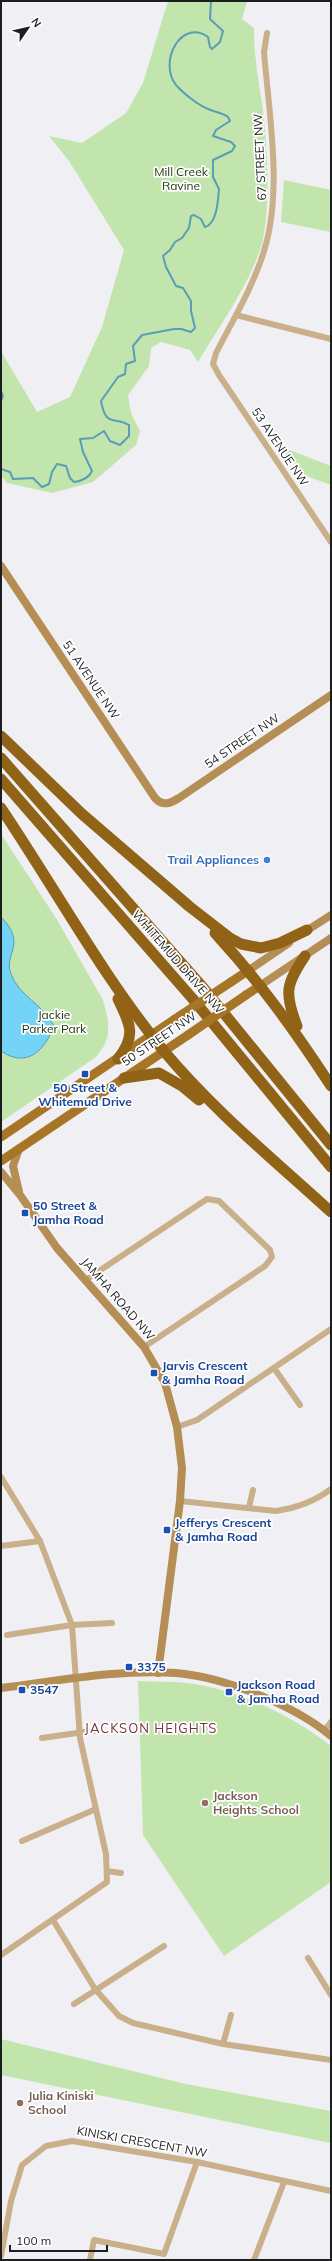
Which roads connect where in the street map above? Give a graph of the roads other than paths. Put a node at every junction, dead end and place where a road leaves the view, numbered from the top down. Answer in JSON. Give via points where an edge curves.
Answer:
{"nodes":[{"id":1,"x":268,"y":33,"type":"dead end"},
{"id":2,"x":236,"y":315,"type":"junction"},
{"id":3,"x":331,"y":339,"type":"edge"},
{"id":4,"x":213,"y":364,"type":"joint"},
{"id":5,"x":331,"y":542,"type":"edge"},
{"id":6,"x":1,"y":566,"type":"edge"},
{"id":7,"x":331,"y":695,"type":"edge"},
{"id":8,"x":1,"y":736,"type":"edge"},
{"id":9,"x":1,"y":758,"type":"edge"},
{"id":10,"x":1,"y":779,"type":"edge"},
{"id":11,"x":165,"y":804,"type":"joint"},
{"id":12,"x":1,"y":808,"type":"edge"},
{"id":13,"x":190,"y":907,"type":"junction"},
{"id":14,"x":331,"y":915,"type":"edge"},
{"id":15,"x":307,"y":930,"type":"junction"},
{"id":16,"x":331,"y":938,"type":"edge"},
{"id":17,"x":305,"y":956,"type":"junction"},
{"id":18,"x":104,"y":967,"type":"junction"},
{"id":19,"x":249,"y":970,"type":"junction"},
{"id":20,"x":261,"y":985,"type":"junction"},
{"id":21,"x":152,"y":1035,"type":"junction"},
{"id":22,"x":303,"y":1043,"type":"junction"},
{"id":23,"x":164,"y":1051,"type":"junction"},
{"id":24,"x":118,"y":1059,"type":"junction"},
{"id":25,"x":124,"y":1078,"type":"junction"},
{"id":26,"x":331,"y":1086,"type":"edge"},
{"id":27,"x":237,"y":1128,"type":"junction"},
{"id":28,"x":11,"y":1130,"type":"junction"},
{"id":29,"x":1,"y":1137,"type":"edge"},
{"id":30,"x":1,"y":1143,"type":"edge"},
{"id":31,"x":331,"y":1145,"type":"edge"},
{"id":32,"x":19,"y":1149,"type":"junction"},
{"id":33,"x":1,"y":1161,"type":"edge"},
{"id":34,"x":331,"y":1167,"type":"edge"},
{"id":35,"x":1,"y":1172,"type":"edge"},
{"id":36,"x":20,"y":1195,"type":"junction"},
{"id":37,"x":331,"y":1212,"type":"edge"},
{"id":38,"x":86,"y":1279,"type":"junction"},
{"id":39,"x":331,"y":1329,"type":"edge"},
{"id":40,"x":144,"y":1347,"type":"junction"},
{"id":41,"x":274,"y":1368,"type":"junction"},
{"id":42,"x":300,"y":1405,"type":"dead end"},
{"id":43,"x":177,"y":1427,"type":"junction"},
{"id":44,"x":1,"y":1477,"type":"edge"},
{"id":45,"x":252,"y":1490,"type":"dead end"},
{"id":46,"x":331,"y":1490,"type":"edge"},
{"id":47,"x":180,"y":1501,"type":"junction"},
{"id":48,"x":250,"y":1507,"type":"junction"},
{"id":49,"x":40,"y":1541,"type":"junction"},
{"id":50,"x":1,"y":1546,"type":"edge"},
{"id":51,"x":112,"y":1623,"type":"dead end"},
{"id":52,"x":72,"y":1625,"type":"junction"},
{"id":53,"x":7,"y":1635,"type":"dead end"},
{"id":54,"x":158,"y":1673,"type":"junction"},
{"id":55,"x":76,"y":1678,"type":"junction"},
{"id":56,"x":1,"y":1688,"type":"edge"},
{"id":57,"x":331,"y":1722,"type":"edge"},
{"id":58,"x":98,"y":1730,"type":"dead end"},
{"id":59,"x":324,"y":1731,"type":"junction"},
{"id":60,"x":80,"y":1732,"type":"junction"},
{"id":61,"x":331,"y":1736,"type":"edge"},
{"id":62,"x":42,"y":1738,"type":"dead end"},
{"id":63,"x":96,"y":1809,"type":"junction"},
{"id":64,"x":22,"y":1841,"type":"dead end"},
{"id":65,"x":107,"y":1871,"type":"junction"},
{"id":66,"x":121,"y":1873,"type":"dead end"},
{"id":67,"x":53,"y":1920,"type":"junction"},
{"id":68,"x":164,"y":1946,"type":"dead end"},
{"id":69,"x":1,"y":1955,"type":"edge"},
{"id":70,"x":308,"y":1958,"type":"dead end"},
{"id":71,"x":95,"y":1989,"type":"junction"},
{"id":72,"x":331,"y":1995,"type":"edge"},
{"id":73,"x":74,"y":2004,"type":"dead end"},
{"id":74,"x":231,"y":2016,"type":"dead end"},
{"id":75,"x":223,"y":2044,"type":"junction"},
{"id":76,"x":331,"y":2060,"type":"edge"},
{"id":77,"x":198,"y":2162,"type":"junction"},
{"id":78,"x":284,"y":2182,"type":"junction"},
{"id":79,"x":331,"y":2191,"type":"edge"},
{"id":80,"x":1,"y":2256,"type":"edge"},
{"id":81,"x":90,"y":2260,"type":"edge"},
{"id":82,"x":254,"y":2260,"type":"edge"}],
"edges":[{"from":1,"to":2,"type":"street","name":"67 STREET NW","via":[[264,52],[274,198],[264,252]]},
{"from":2,"to":3,"type":"street"},
{"from":2,"to":4,"type":"street","name":"67 STREET NW"},
{"from":4,"to":5,"type":"street","name":"53 AVENUE NW"},
{"from":6,"to":11,"type":"street","name":"51 AVENUE NW","via":[[155,798]]},
{"from":7,"to":11,"type":"street","name":"54 STREET NW","via":[[179,798]]},
{"from":8,"to":13,"type":"highway","via":[[82,814]]},
{"from":9,"to":31,"type":"highway","name":"WHITEMUD DRIVE NW","via":[[205,990]]},
{"from":10,"to":34,"type":"highway","name":"WHITEMUD DRIVE NW","via":[[207,1015]]},
{"from":12,"to":18,"type":"highway"},
{"from":13,"to":15,"type":"highway","via":[[230,938],[252,947],[261,948],[280,943]]},
{"from":13,"to":19,"type":"highway"},
{"from":14,"to":15,"type":"street","name":"50 STREET NW"},
{"from":15,"to":19,"type":"street","name":"50 STREET NW"},
{"from":16,"to":17,"type":"street","name":"50 STREET NW"},
{"from":17,"to":20,"type":"street","name":"50 STREET NW"},
{"from":17,"to":22,"type":"highway","via":[[289,982],[287,993],[288,1004]]},
{"from":18,"to":21,"type":"highway"},
{"from":18,"to":24,"type":"highway","via":[[130,1032],[129,1044]]},
{"from":19,"to":20,"type":"highway"},
{"from":19,"to":21,"type":"main road","name":"50 STREET NW","bridge":true},
{"from":20,"to":22,"type":"highway"},
{"from":20,"to":23,"type":"main road","name":"50 STREET NW","bridge":true},
{"from":21,"to":23,"type":"highway"},
{"from":21,"to":24,"type":"main road","name":"50 STREET NW"},
{"from":22,"to":26,"type":"highway"},
{"from":23,"to":25,"type":"main road","name":"50 STREET NW"},
{"from":23,"to":27,"type":"highway","via":[[196,1089]]},
{"from":24,"to":28,"type":"main road","name":"50 STREET NW"},
{"from":25,"to":27,"type":"highway","via":[[159,1073],[182,1086]]},
{"from":25,"to":32,"type":"main road","name":"50 STREET NW"},
{"from":27,"to":37,"type":"highway"},
{"from":28,"to":29,"type":"main road","name":"50 STREET NW"},
{"from":28,"to":30,"type":"main road"},
{"from":32,"to":33,"type":"main road","name":"50 STREET NW"},
{"from":32,"to":36,"type":"street","via":[[13,1166]]},
{"from":35,"to":36,"type":"street","name":"JAMHA ROAD NW"},
{"from":36,"to":38,"type":"street","name":"JAMHA ROAD NW","via":[[57,1248]]},
{"from":38,"to":40,"type":"street","name":"JAMHA ROAD NW"},
{"from":38,"to":40,"type":"street","via":[[207,1199],[219,1201],[270,1250],[272,1257],[265,1266]]},
{"from":39,"to":41,"type":"street"},
{"from":40,"to":43,"type":"street","name":"JAMHA ROAD NW","via":[[165,1383]]},
{"from":41,"to":42,"type":"street"},
{"from":41,"to":43,"type":"street","via":[[198,1420]]},
{"from":43,"to":47,"type":"street","name":"JAMHA ROAD NW","via":[[182,1468]]},
{"from":44,"to":49,"type":"street"},
{"from":45,"to":48,"type":"street"},
{"from":46,"to":48,"type":"street","via":[[317,1500],[291,1508],[276,1511]]},
{"from":47,"to":48,"type":"street"},
{"from":47,"to":54,"type":"street","name":"JAMHA ROAD NW"},
{"from":49,"to":50,"type":"street"},
{"from":49,"to":52,"type":"street"},
{"from":51,"to":52,"type":"street"},
{"from":52,"to":53,"type":"street"},
{"from":52,"to":55,"type":"street"},
{"from":54,"to":55,"type":"street"},
{"from":54,"to":59,"type":"street","via":[[177,1673],[256,1694],[295,1712]]},
{"from":55,"to":56,"type":"street"},
{"from":55,"to":60,"type":"street"},
{"from":57,"to":59,"type":"street"},
{"from":58,"to":60,"type":"street"},
{"from":59,"to":61,"type":"street"},
{"from":60,"to":62,"type":"street"},
{"from":60,"to":63,"type":"street"},
{"from":63,"to":64,"type":"street"},
{"from":63,"to":65,"type":"street"},
{"from":65,"to":66,"type":"street"},
{"from":65,"to":67,"type":"street","via":[[108,1882]]},
{"from":67,"to":69,"type":"street"},
{"from":67,"to":71,"type":"street"},
{"from":68,"to":71,"type":"street"},
{"from":70,"to":72,"type":"street"},
{"from":71,"to":73,"type":"street"},
{"from":71,"to":75,"type":"street","via":[[119,2016],[133,2023]]},
{"from":74,"to":75,"type":"street"},
{"from":75,"to":76,"type":"street"},
{"from":77,"to":78,"type":"street","name":"KINISKI CRESCENT NW"},
{"from":77,"to":80,"type":"street","name":"KINISKI CRESCENT NW","via":[[77,2140],[46,2146],[22,2165],[11,2201]]},
{"from":77,"to":81,"type":"street","via":[[164,2254],[94,2240]]},
{"from":78,"to":79,"type":"street","name":"KINISKI CRESCENT NW"},
{"from":78,"to":82,"type":"street"}]}
